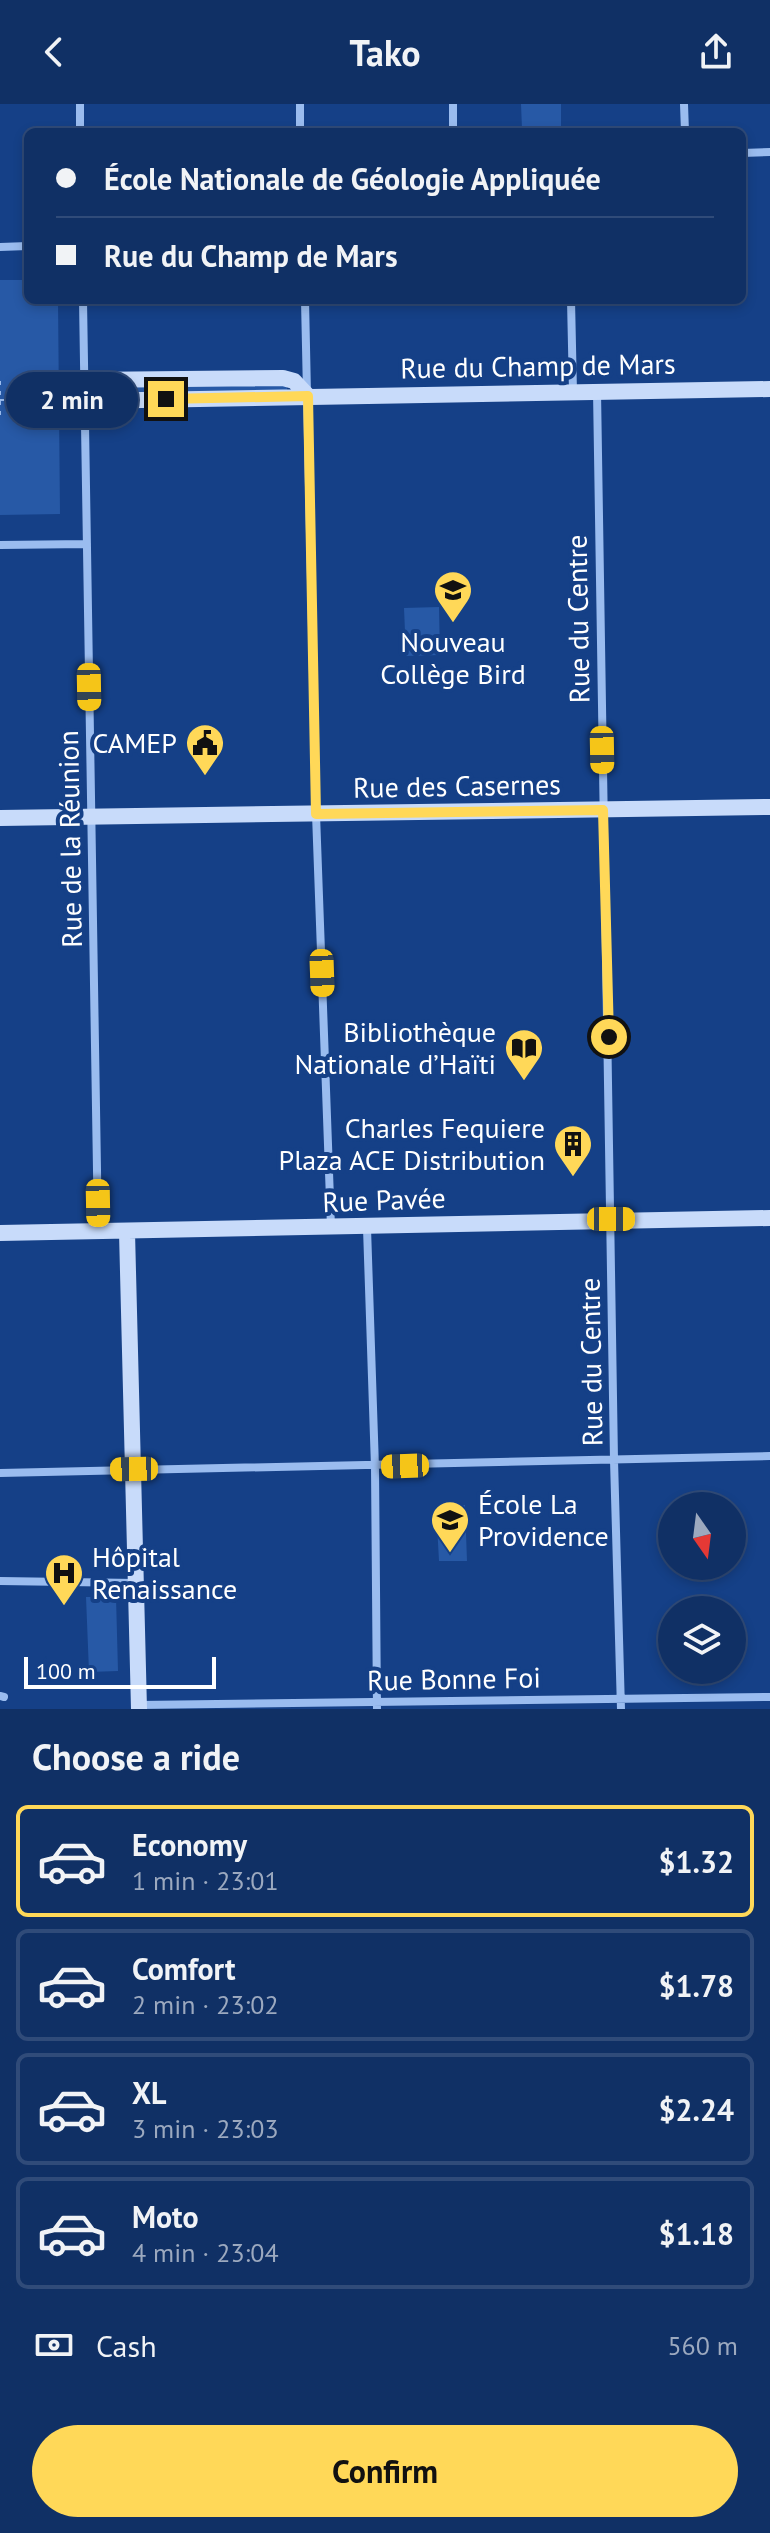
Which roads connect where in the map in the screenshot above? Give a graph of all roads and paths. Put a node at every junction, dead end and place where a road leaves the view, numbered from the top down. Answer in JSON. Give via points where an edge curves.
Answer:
{"nodes":[{"id":1,"x":80,"y":104,"type":"edge"},
{"id":2,"x":300,"y":104,"type":"edge"},
{"id":3,"x":453,"y":104,"type":"edge"},
{"id":4,"x":684,"y":104,"type":"edge"},
{"id":5,"x":80,"y":128,"type":"edge"},
{"id":6,"x":300,"y":128,"type":"edge"},
{"id":7,"x":453,"y":128,"type":"edge"},
{"id":8,"x":685,"y":128,"type":"edge"},
{"id":9,"x":770,"y":152,"type":"edge"},
{"id":10,"x":746,"y":153,"type":"edge"},
{"id":11,"x":24,"y":246,"type":"edge"},
{"id":12,"x":0,"y":247,"type":"edge"},
{"id":13,"x":83,"y":304,"type":"edge"},
{"id":14,"x":305,"y":304,"type":"edge"},
{"id":15,"x":571,"y":304,"type":"edge"},
{"id":16,"x":84,"y":380,"type":"junction"},
{"id":17,"x":0,"y":381,"type":"edge"},
{"id":18,"x":770,"y":389,"type":"edge"},
{"id":19,"x":597,"y":391,"type":"junction"},
{"id":20,"x":573,"y":392,"type":"junction"},
{"id":21,"x":308,"y":396,"type":"junction"},
{"id":22,"x":1,"y":400,"type":"edge"},
{"id":23,"x":61,"y":400,"type":"dead end"},
{"id":24,"x":85,"y":401,"type":"junction"},
{"id":25,"x":0,"y":420,"type":"edge"},
{"id":26,"x":87,"y":544,"type":"junction"},
{"id":27,"x":0,"y":545,"type":"edge"},
{"id":28,"x":770,"y":807,"type":"edge"},
{"id":29,"x":603,"y":810,"type":"junction"},
{"id":30,"x":316,"y":814,"type":"junction"},
{"id":31,"x":92,"y":816,"type":"junction"},
{"id":32,"x":0,"y":818,"type":"edge"},
{"id":33,"x":770,"y":1218,"type":"edge"},
{"id":34,"x":611,"y":1219,"type":"junction"},
{"id":35,"x":331,"y":1228,"type":"junction"},
{"id":36,"x":367,"y":1228,"type":"junction"},
{"id":37,"x":127,"y":1232,"type":"junction"},
{"id":38,"x":0,"y":1233,"type":"edge"},
{"id":39,"x":98,"y":1233,"type":"junction"},
{"id":40,"x":770,"y":1456,"type":"edge"},
{"id":41,"x":614,"y":1460,"type":"junction"},
{"id":42,"x":375,"y":1467,"type":"junction"},
{"id":43,"x":134,"y":1469,"type":"junction"},
{"id":44,"x":0,"y":1473,"type":"edge"},
{"id":45,"x":0,"y":1581,"type":"edge"},
{"id":46,"x":136,"y":1583,"type":"junction"},
{"id":47,"x":770,"y":1697,"type":"edge"},
{"id":48,"x":621,"y":1704,"type":"edge"},
{"id":49,"x":377,"y":1706,"type":"edge"},
{"id":50,"x":139,"y":1707,"type":"edge"}],
"edges":[{"from":1,"to":5,"type":"street"},
{"from":2,"to":6,"type":"street"},
{"from":3,"to":7,"type":"street"},
{"from":4,"to":8,"type":"street"},
{"from":9,"to":10,"type":"street"},
{"from":11,"to":12,"type":"street"},
{"from":13,"to":16,"type":"street","name":"Rue de la Réunion"},
{"from":14,"to":21,"type":"street"},
{"from":15,"to":20,"type":"street"},
{"from":16,"to":21,"type":"main road","name":"Rue du Champ de Mars","via":[[283,378]]},
{"from":16,"to":24,"type":"street","name":"Rue de la Réunion"},
{"from":17,"to":22,"type":"path"},
{"from":18,"to":19,"type":"main road","name":"Rue du Champ de Mars"},
{"from":19,"to":20,"type":"main road","name":"Rue du Champ de Mars"},
{"from":19,"to":29,"type":"street","name":"Rue du Centre"},
{"from":20,"to":21,"type":"main road","name":"Rue du Champ de Mars"},
{"from":21,"to":24,"type":"main road","name":"Rue du Champ de Mars"},
{"from":21,"to":30,"type":"street"},
{"from":22,"to":23,"type":"path"},
{"from":22,"to":25,"type":"path"},
{"from":24,"to":26,"type":"street","name":"Rue de la Réunion"},
{"from":26,"to":27,"type":"street"},
{"from":26,"to":31,"type":"street","name":"Rue de la Réunion"},
{"from":28,"to":29,"type":"main road","name":"Rue des Casernes"},
{"from":29,"to":30,"type":"main road","name":"Rue des Casernes"},
{"from":29,"to":34,"type":"street","name":"Rue du Centre"},
{"from":30,"to":31,"type":"main road","name":"Rue des Casernes"},
{"from":30,"to":35,"type":"street"},
{"from":31,"to":32,"type":"main road","name":"Rue des Casernes"},
{"from":31,"to":39,"type":"street","name":"Rue de la Réunion"},
{"from":33,"to":34,"type":"main road","name":"Rue Pavée"},
{"from":34,"to":36,"type":"main road","name":"Rue Pavée"},
{"from":34,"to":41,"type":"street","name":"Rue du Centre"},
{"from":35,"to":36,"type":"main road","name":"Rue Pavée"},
{"from":35,"to":37,"type":"main road","name":"Rue Pavée"},
{"from":36,"to":42,"type":"street"},
{"from":37,"to":39,"type":"main road","name":"Rue Pavée"},
{"from":37,"to":43,"type":"main road"},
{"from":38,"to":39,"type":"main road","name":"Rue Pavée"},
{"from":40,"to":41,"type":"street"},
{"from":41,"to":42,"type":"street"},
{"from":41,"to":48,"type":"street","name":"Rue du Centre"},
{"from":42,"to":43,"type":"street"},
{"from":42,"to":49,"type":"street"},
{"from":43,"to":44,"type":"street"},
{"from":43,"to":46,"type":"main road"},
{"from":45,"to":46,"type":"street"},
{"from":46,"to":50,"type":"main road"},
{"from":47,"to":48,"type":"street","name":"Rue Bonne Foi"},
{"from":48,"to":49,"type":"street","name":"Rue Bonne Foi"},
{"from":49,"to":50,"type":"street","name":"Rue Bonne Foi"}]}
